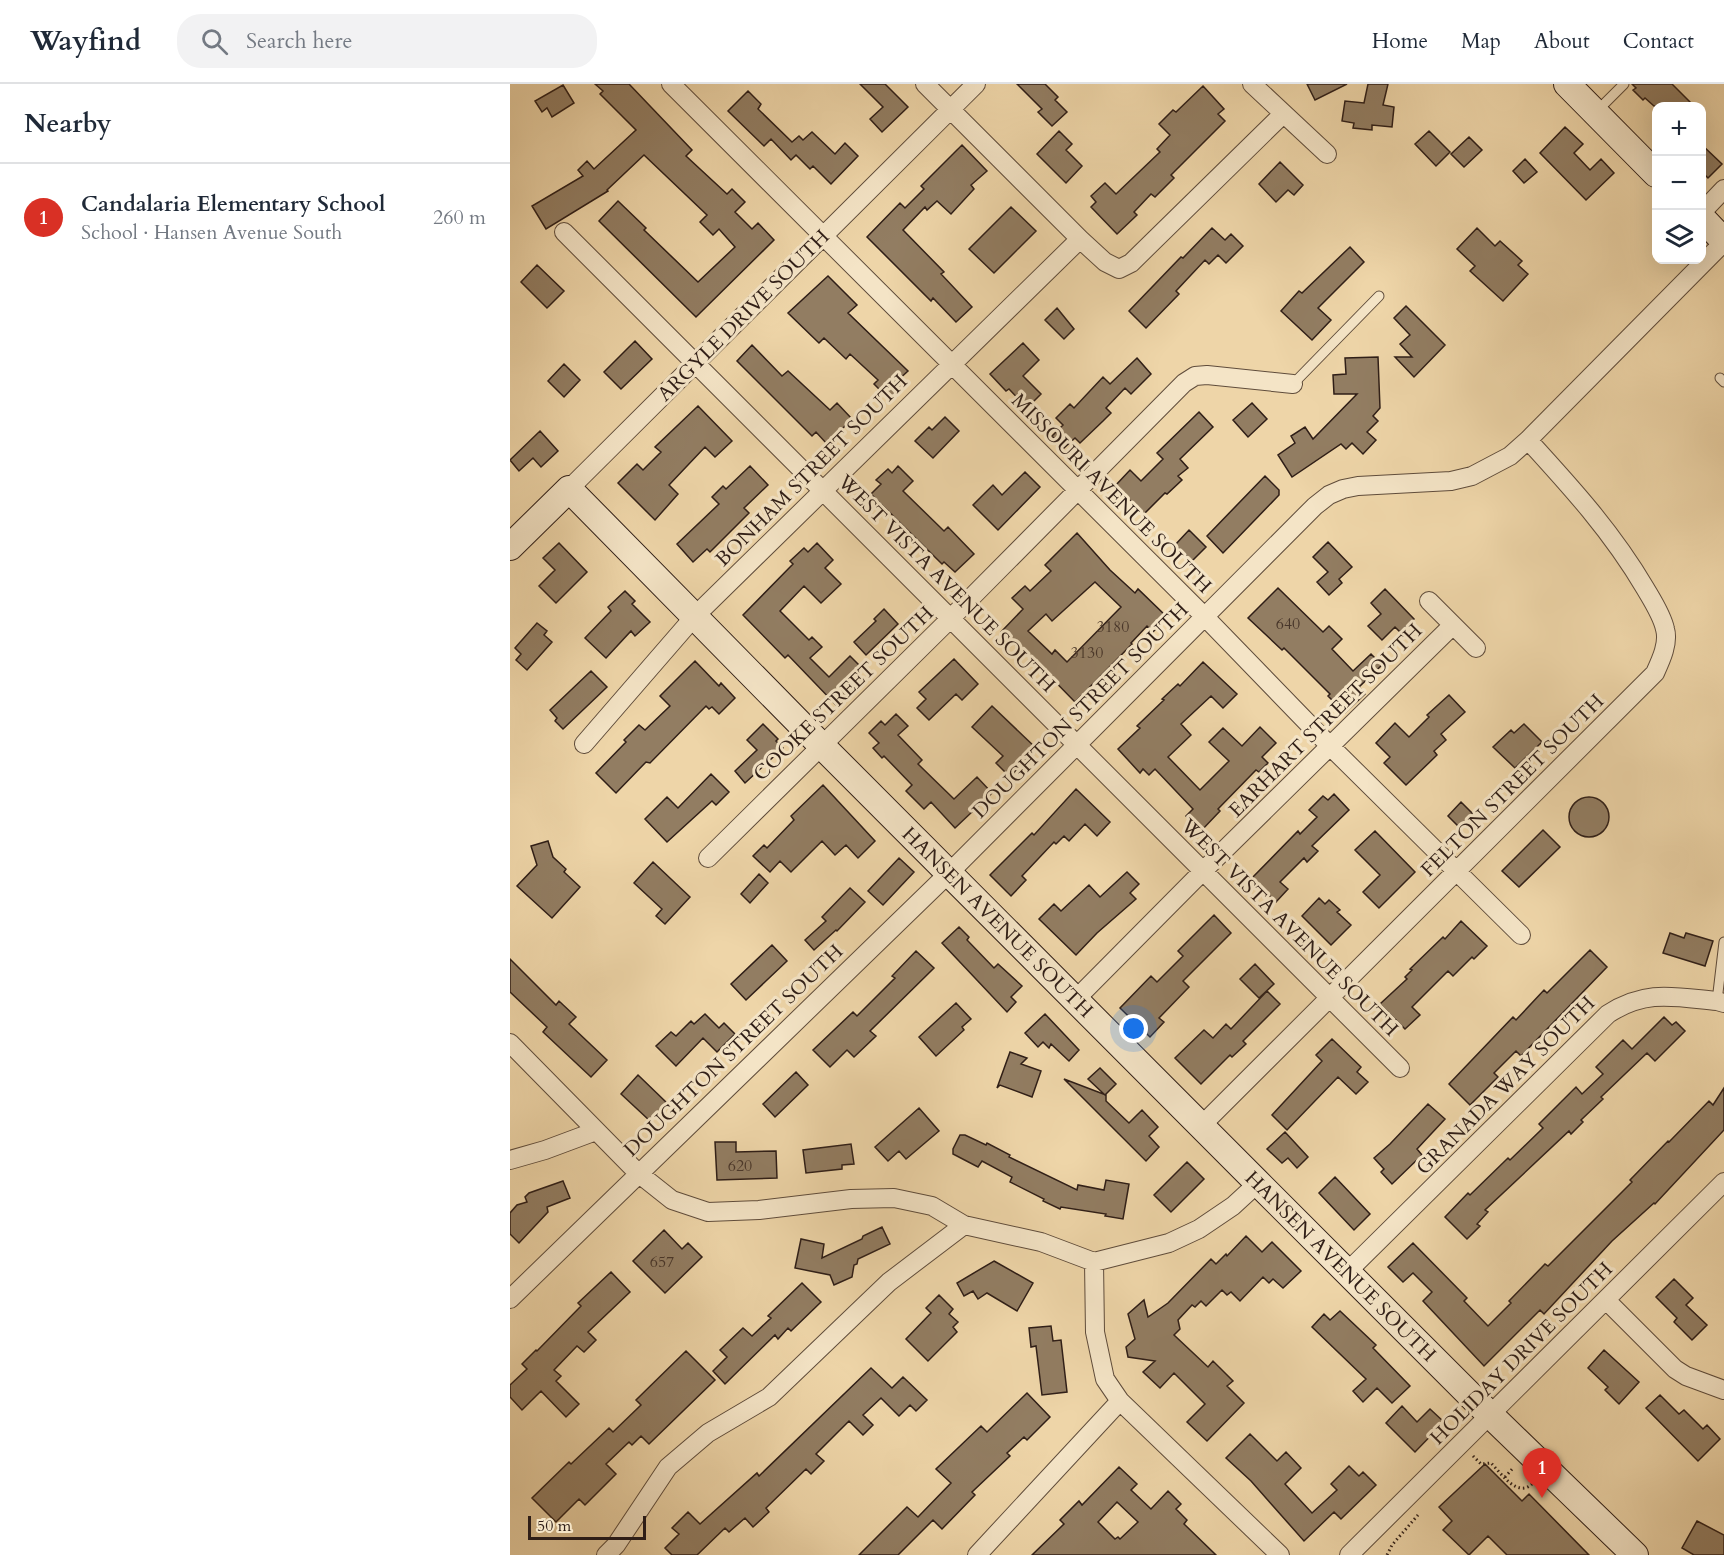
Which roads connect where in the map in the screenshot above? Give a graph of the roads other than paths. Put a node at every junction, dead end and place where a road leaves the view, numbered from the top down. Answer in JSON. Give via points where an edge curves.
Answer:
{"nodes":[{"id":1,"x":671,"y":84,"type":"edge"},
{"id":2,"x":925,"y":84,"type":"edge"},
{"id":3,"x":976,"y":84,"type":"edge"},
{"id":4,"x":1252,"y":84,"type":"edge"},
{"id":5,"x":1567,"y":84,"type":"edge"},
{"id":6,"x":1624,"y":84,"type":"edge"},
{"id":7,"x":950,"y":109,"type":"junction"},
{"id":8,"x":1595,"y":113,"type":"junction"},
{"id":9,"x":1283,"y":114,"type":"junction"},
{"id":10,"x":1327,"y":154,"type":"dead end"},
{"id":11,"x":1652,"y":170,"type":"edge"},
{"id":12,"x":1724,"y":189,"type":"edge"},
{"id":13,"x":1703,"y":210,"type":"edge"},
{"id":14,"x":1706,"y":223,"type":"edge"},
{"id":15,"x":564,"y":232,"type":"dead end"},
{"id":16,"x":823,"y":234,"type":"junction"},
{"id":17,"x":1080,"y":239,"type":"junction"},
{"id":18,"x":1724,"y":241,"type":"edge"},
{"id":19,"x":1379,"y":296,"type":"dead end"},
{"id":20,"x":695,"y":363,"type":"junction"},
{"id":21,"x":951,"y":363,"type":"junction"},
{"id":22,"x":1293,"y":384,"type":"joint"},
{"id":23,"x":1528,"y":440,"type":"junction"},
{"id":24,"x":569,"y":489,"type":"junction"},
{"id":25,"x":822,"y":491,"type":"junction"},
{"id":26,"x":1077,"y":491,"type":"junction"},
{"id":27,"x":510,"y":547,"type":"edge"},
{"id":28,"x":1429,"y":600,"type":"dead end"},
{"id":29,"x":694,"y":617,"type":"junction"},
{"id":30,"x":1205,"y":617,"type":"junction"},
{"id":31,"x":950,"y":619,"type":"junction"},
{"id":32,"x":1453,"y":625,"type":"junction"},
{"id":33,"x":1476,"y":648,"type":"dead end"},
{"id":34,"x":584,"y":744,"type":"dead end"},
{"id":35,"x":821,"y":745,"type":"junction"},
{"id":36,"x":1077,"y":746,"type":"junction"},
{"id":37,"x":1330,"y":746,"type":"junction"},
{"id":38,"x":708,"y":858,"type":"dead end"},
{"id":39,"x":1203,"y":871,"type":"junction"},
{"id":40,"x":1458,"y":871,"type":"junction"},
{"id":41,"x":949,"y":873,"type":"junction"},
{"id":42,"x":1521,"y":935,"type":"dead end"},
{"id":43,"x":1724,"y":942,"type":"edge"},
{"id":44,"x":1330,"y":999,"type":"junction"},
{"id":45,"x":1076,"y":1000,"type":"junction"},
{"id":46,"x":1721,"y":1002,"type":"edge"},
{"id":47,"x":510,"y":1042,"type":"edge"},
{"id":48,"x":1400,"y":1068,"type":"dead end"},
{"id":49,"x":1201,"y":1126,"type":"junction"},
{"id":50,"x":596,"y":1131,"type":"junction"},
{"id":51,"x":510,"y":1160,"type":"edge"},
{"id":52,"x":638,"y":1173,"type":"junction"},
{"id":53,"x":1724,"y":1182,"type":"edge"},
{"id":54,"x":1258,"y":1183,"type":"junction"},
{"id":55,"x":964,"y":1225,"type":"junction"},
{"id":56,"x":1094,"y":1262,"type":"junction"},
{"id":57,"x":1347,"y":1272,"type":"junction"},
{"id":58,"x":510,"y":1299,"type":"edge"},
{"id":59,"x":1606,"y":1300,"type":"junction"},
{"id":60,"x":1724,"y":1390,"type":"edge"},
{"id":61,"x":1120,"y":1401,"type":"junction"},
{"id":62,"x":1492,"y":1415,"type":"junction"},
{"id":63,"x":606,"y":1555,"type":"edge"},
{"id":64,"x":977,"y":1555,"type":"edge"},
{"id":65,"x":1280,"y":1555,"type":"edge"},
{"id":66,"x":1349,"y":1555,"type":"edge"},
{"id":67,"x":1635,"y":1555,"type":"edge"}],
"edges":[{"from":1,"to":16,"type":"street","name":"MISSOURI AVENUE SOUTH"},
{"from":2,"to":7,"type":"street"},
{"from":3,"to":7,"type":"street","name":"ARGYLE DRIVE SOUTH"},
{"from":4,"to":9,"type":"street"},
{"from":5,"to":8,"type":"street"},
{"from":6,"to":8,"type":"lane"},
{"from":7,"to":16,"type":"street","name":"ARGYLE DRIVE SOUTH"},
{"from":7,"to":17,"type":"street"},
{"from":8,"to":11,"type":"street"},
{"from":9,"to":10,"type":"street"},
{"from":9,"to":17,"type":"street","via":[[1131,263],[1119,269]]},
{"from":12,"to":13,"type":"street"},
{"from":14,"to":18,"type":"street"},
{"from":15,"to":20,"type":"street","name":"WEST VISTA AVENUE SOUTH"},
{"from":16,"to":20,"type":"street","name":"ARGYLE DRIVE SOUTH"},
{"from":16,"to":21,"type":"street","name":"MISSOURI AVENUE SOUTH"},
{"from":17,"to":21,"type":"street","name":"BONHAM STREET SOUTH"},
{"from":18,"to":23,"type":"street","name":"DOUGHTON STREET SOUTH"},
{"from":19,"to":22,"type":"lane"},
{"from":20,"to":24,"type":"street","name":"ARGYLE DRIVE SOUTH"},
{"from":20,"to":25,"type":"street","name":"WEST VISTA AVENUE SOUTH"},
{"from":21,"to":25,"type":"street","name":"BONHAM STREET SOUTH"},
{"from":21,"to":26,"type":"street","name":"MISSOURI AVENUE SOUTH"},
{"from":22,"to":26,"type":"street","name":"COOKE STREET SOUTH","via":[[1195,376]]},
{"from":23,"to":30,"type":"street","name":"DOUGHTON STREET SOUTH","via":[[1510,456],[1472,476],[1451,481],[1358,486],[1329,495]]},
{"from":23,"to":40,"type":"street","name":"FELTON STREET SOUTH","via":[[1599,519],[1637,575],[1666,630],[1664,652],[1655,673]]},
{"from":24,"to":27,"type":"street","name":"ARGYLE DRIVE SOUTH"},
{"from":24,"to":29,"type":"street","name":"HANSEN AVENUE SOUTH"},
{"from":25,"to":29,"type":"street","name":"BONHAM STREET SOUTH"},
{"from":25,"to":31,"type":"street","name":"WEST VISTA AVENUE SOUTH"},
{"from":26,"to":30,"type":"street","name":"MISSOURI AVENUE SOUTH"},
{"from":26,"to":31,"type":"street","name":"COOKE STREET SOUTH"},
{"from":28,"to":32,"type":"street","name":"EARHART STREET SOUTH"},
{"from":29,"to":34,"type":"street","name":"BONHAM STREET SOUTH"},
{"from":29,"to":35,"type":"street","name":"HANSEN AVENUE SOUTH"},
{"from":30,"to":36,"type":"street","name":"DOUGHTON STREET SOUTH"},
{"from":30,"to":37,"type":"street","name":"MISSOURI AVENUE SOUTH"},
{"from":31,"to":35,"type":"street","name":"COOKE STREET SOUTH"},
{"from":31,"to":36,"type":"street","name":"WEST VISTA AVENUE SOUTH"},
{"from":32,"to":33,"type":"street","name":"EARHART STREET SOUTH"},
{"from":32,"to":37,"type":"street","name":"EARHART STREET SOUTH"},
{"from":35,"to":38,"type":"street","name":"COOKE STREET SOUTH"},
{"from":35,"to":41,"type":"street","name":"HANSEN AVENUE SOUTH"},
{"from":36,"to":39,"type":"street","name":"WEST VISTA AVENUE SOUTH"},
{"from":36,"to":41,"type":"street","name":"DOUGHTON STREET SOUTH"},
{"from":37,"to":39,"type":"street","name":"EARHART STREET SOUTH"},
{"from":37,"to":40,"type":"street","name":"MISSOURI AVENUE SOUTH"},
{"from":39,"to":44,"type":"street","name":"WEST VISTA AVENUE SOUTH"},
{"from":39,"to":45,"type":"street","name":"EARHART STREET SOUTH"},
{"from":40,"to":42,"type":"street","name":"MISSOURI AVENUE SOUTH"},
{"from":40,"to":44,"type":"street","name":"FELTON STREET SOUTH"},
{"from":41,"to":45,"type":"street","name":"HANSEN AVENUE SOUTH"},
{"from":41,"to":52,"type":"street","name":"DOUGHTON STREET SOUTH"},
{"from":43,"to":46,"type":"lane"},
{"from":44,"to":48,"type":"street","name":"WEST VISTA AVENUE SOUTH"},
{"from":44,"to":49,"type":"street","name":"FELTON STREET SOUTH"},
{"from":45,"to":49,"type":"street","name":"HANSEN AVENUE SOUTH"},
{"from":46,"to":57,"type":"street","name":"GRANADA WAY SOUTH","via":[[1641,997],[1608,1014]]},
{"from":47,"to":50,"type":"street"},
{"from":49,"to":54,"type":"street","name":"HANSEN AVENUE SOUTH"},
{"from":50,"to":51,"type":"street"},
{"from":50,"to":52,"type":"street"},
{"from":52,"to":55,"type":"street","via":[[672,1200],[708,1212],[894,1198],[932,1206]]},
{"from":52,"to":58,"type":"street","name":"DOUGHTON STREET SOUTH"},
{"from":53,"to":59,"type":"street","name":"HOLIDAY DRIVE SOUTH"},
{"from":54,"to":56,"type":"street","via":[[1233,1206],[1168,1244]]},
{"from":54,"to":57,"type":"street","name":"HANSEN AVENUE SOUTH"},
{"from":55,"to":56,"type":"street","via":[[1041,1242]]},
{"from":55,"to":63,"type":"street","via":[[889,1282],[769,1397],[708,1433],[668,1467]]},
{"from":56,"to":61,"type":"street","via":[[1095,1332],[1105,1379]]},
{"from":57,"to":62,"type":"street","name":"HANSEN AVENUE SOUTH"},
{"from":59,"to":60,"type":"street","via":[[1675,1369]]},
{"from":59,"to":62,"type":"street","name":"HOLIDAY DRIVE SOUTH"},
{"from":61,"to":64,"type":"street"},
{"from":61,"to":65,"type":"street"},
{"from":62,"to":66,"type":"street","name":"HOLIDAY DRIVE SOUTH"},
{"from":62,"to":67,"type":"street","name":"HANSEN AVENUE SOUTH"}]}
